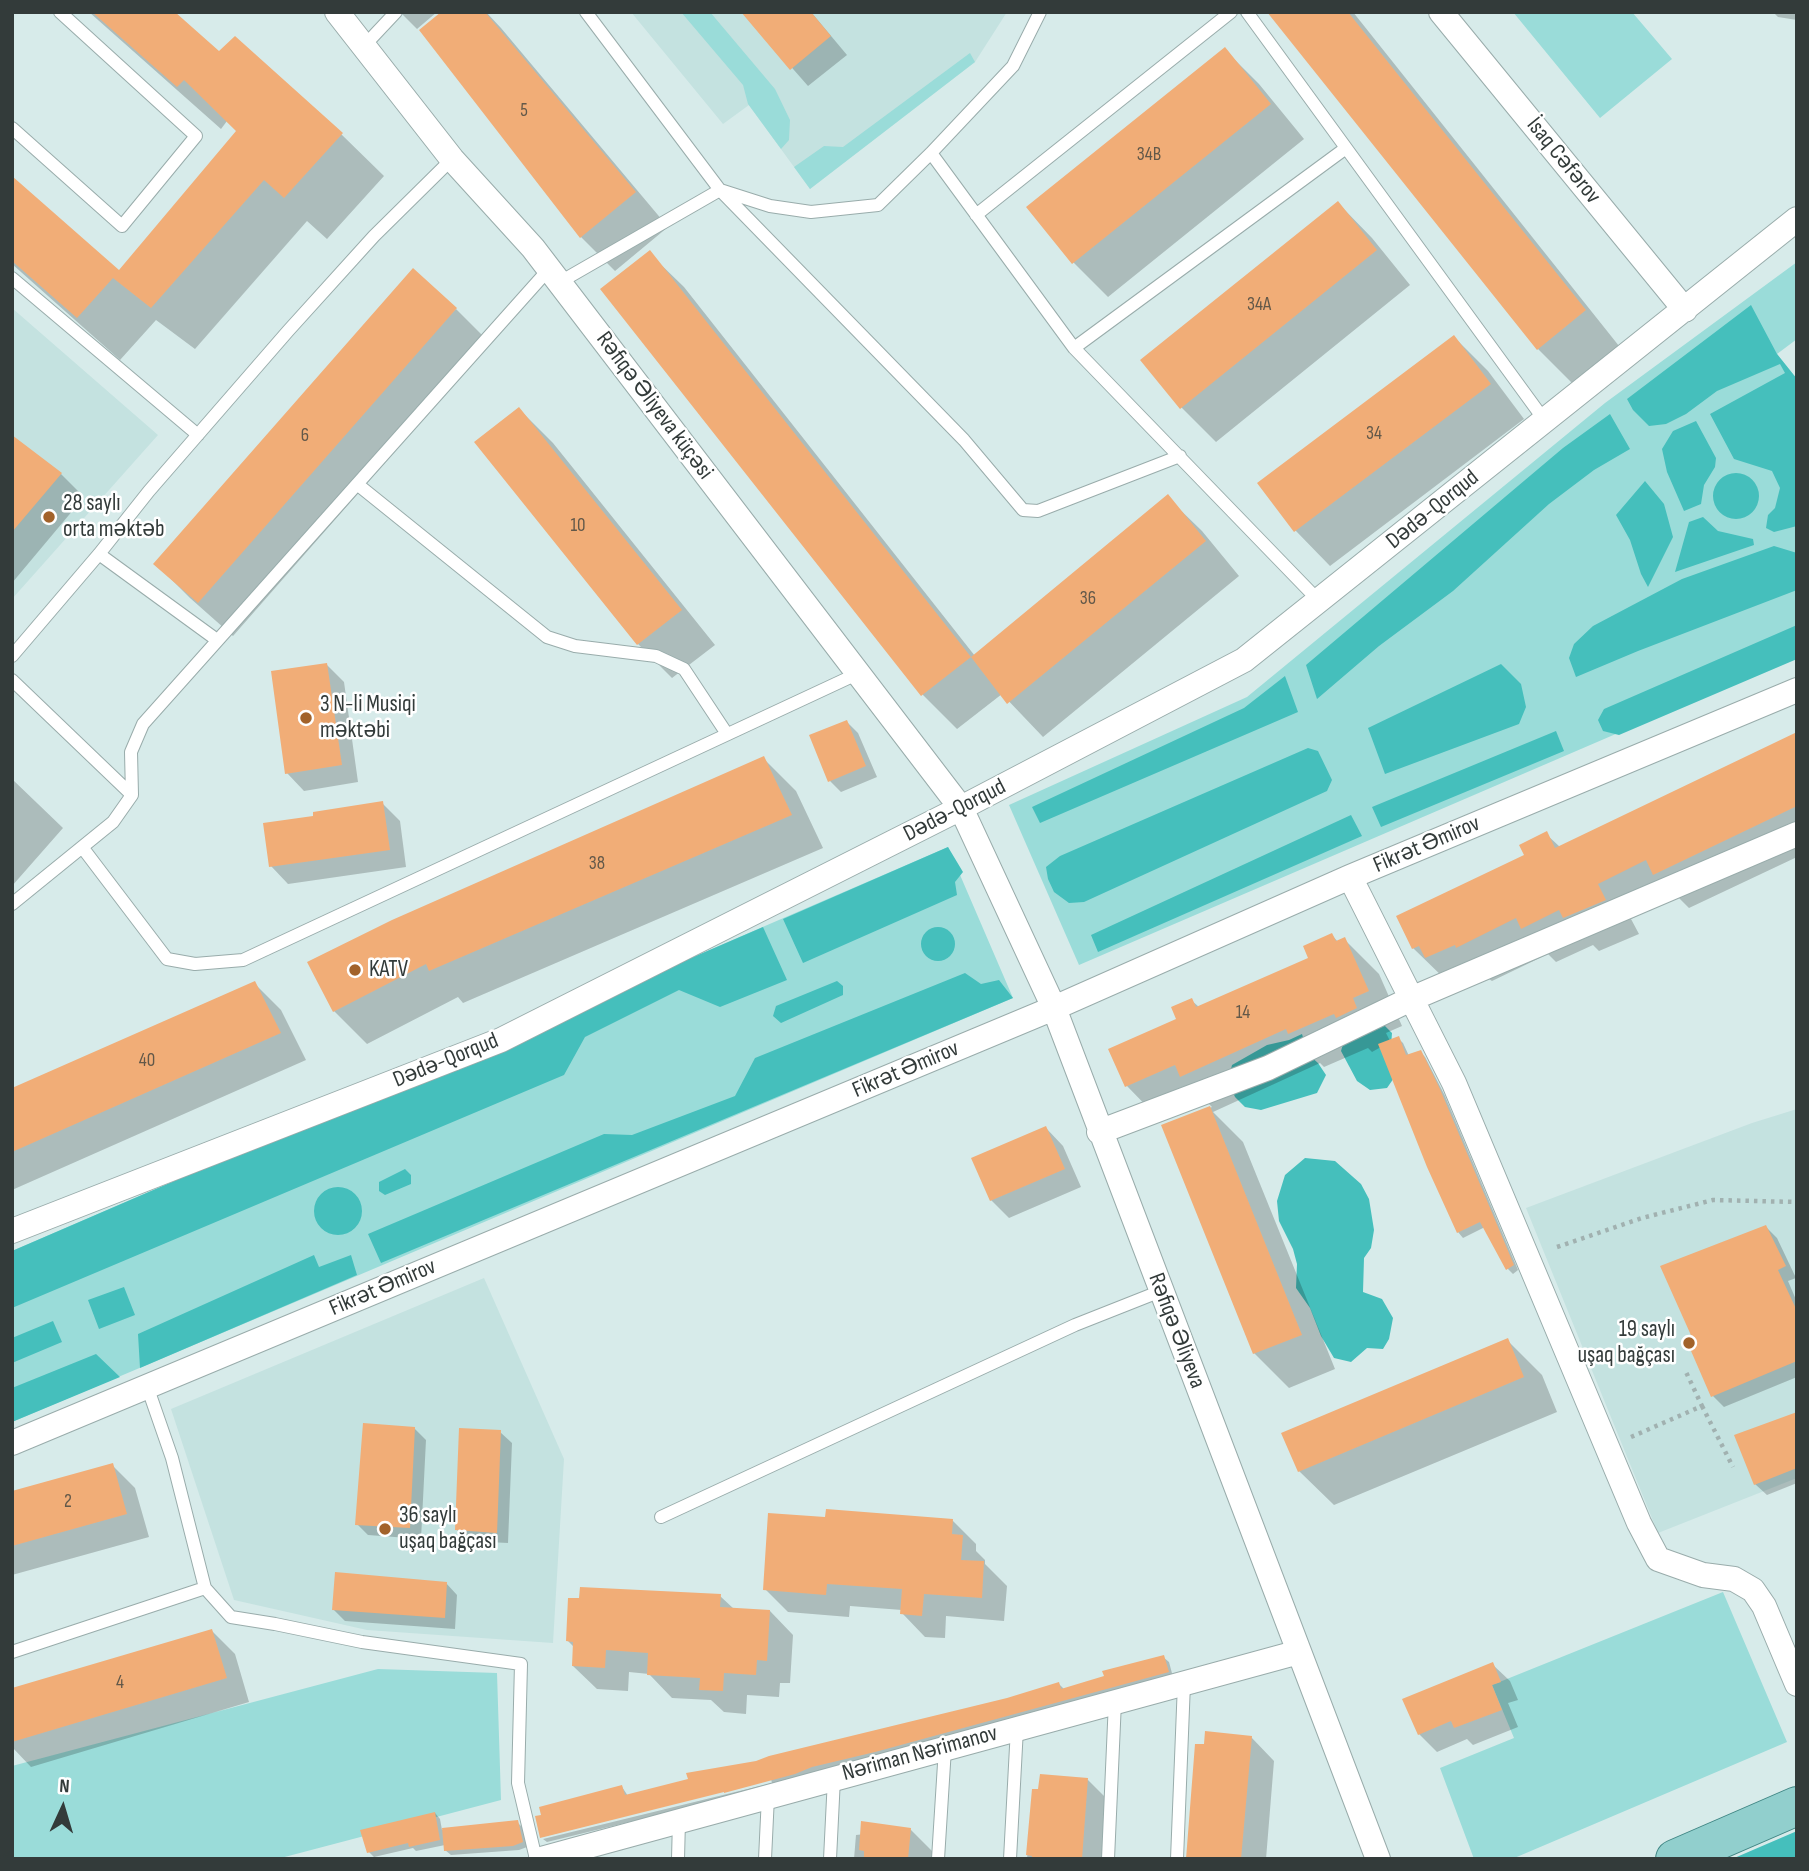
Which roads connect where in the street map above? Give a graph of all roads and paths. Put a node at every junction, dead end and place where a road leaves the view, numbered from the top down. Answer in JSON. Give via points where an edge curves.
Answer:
{"nodes":[{"id":1,"x":60,"y":12,"type":"edge"},
{"id":2,"x":337,"y":12,"type":"edge"},
{"id":3,"x":396,"y":12,"type":"edge"},
{"id":4,"x":586,"y":12,"type":"edge"},
{"id":5,"x":1040,"y":12,"type":"edge"},
{"id":6,"x":1231,"y":12,"type":"edge"},
{"id":7,"x":1247,"y":12,"type":"edge"},
{"id":8,"x":1441,"y":12,"type":"edge"},
{"id":9,"x":365,"y":45,"type":"junction"},
{"id":10,"x":12,"y":128,"type":"edge"},
{"id":11,"x":1346,"y":148,"type":"junction"},
{"id":12,"x":931,"y":153,"type":"junction"},
{"id":13,"x":452,"y":159,"type":"junction"},
{"id":14,"x":720,"y":190,"type":"junction"},
{"id":15,"x":976,"y":215,"type":"junction"},
{"id":16,"x":1797,"y":219,"type":"edge"},
{"id":17,"x":554,"y":275,"type":"junction"},
{"id":18,"x":12,"y":278,"type":"edge"},
{"id":19,"x":1685,"y":310,"type":"junction"},
{"id":20,"x":1074,"y":348,"type":"junction"},
{"id":21,"x":1545,"y":421,"type":"junction"},
{"id":22,"x":198,"y":435,"type":"junction"},
{"id":23,"x":1180,"y":456,"type":"junction"},
{"id":24,"x":357,"y":484,"type":"junction"},
{"id":25,"x":99,"y":554,"type":"junction"},
{"id":26,"x":1319,"y":601,"type":"junction"},
{"id":27,"x":218,"y":640,"type":"junction"},
{"id":28,"x":12,"y":656,"type":"edge"},
{"id":29,"x":859,"y":673,"type":"junction"},
{"id":30,"x":12,"y":680,"type":"edge"},
{"id":31,"x":1797,"y":690,"type":"edge"},
{"id":32,"x":727,"y":734,"type":"junction"},
{"id":33,"x":132,"y":795,"type":"junction"},
{"id":34,"x":961,"y":808,"type":"junction"},
{"id":35,"x":1797,"y":834,"type":"edge"},
{"id":36,"x":82,"y":847,"type":"junction"},
{"id":37,"x":1350,"y":877,"type":"junction"},
{"id":38,"x":12,"y":904,"type":"edge"},
{"id":39,"x":1411,"y":999,"type":"junction"},
{"id":40,"x":1054,"y":1008,"type":"junction"},
{"id":41,"x":1099,"y":1132,"type":"junction"},
{"id":42,"x":1797,"y":1202,"type":"edge"},
{"id":43,"x":12,"y":1231,"type":"edge"},
{"id":44,"x":1557,"y":1247,"type":"dead end"},
{"id":45,"x":1161,"y":1291,"type":"junction"},
{"id":46,"x":1686,"y":1372,"type":"dead end"},
{"id":47,"x":148,"y":1386,"type":"junction"},
{"id":48,"x":1702,"y":1406,"type":"junction"},
{"id":49,"x":12,"y":1443,"type":"edge"},
{"id":50,"x":1607,"y":1447,"type":"junction"},
{"id":51,"x":1732,"y":1467,"type":"dead end"},
{"id":52,"x":661,"y":1517,"type":"dead end"},
{"id":53,"x":205,"y":1588,"type":"junction"},
{"id":54,"x":12,"y":1652,"type":"edge"},
{"id":55,"x":1299,"y":1652,"type":"junction"},
{"id":56,"x":1184,"y":1683,"type":"junction"},
{"id":57,"x":1797,"y":1685,"type":"edge"},
{"id":58,"x":1115,"y":1701,"type":"junction"},
{"id":59,"x":1017,"y":1728,"type":"junction"},
{"id":60,"x":945,"y":1748,"type":"junction"},
{"id":61,"x":834,"y":1778,"type":"junction"},
{"id":62,"x":768,"y":1796,"type":"junction"},
{"id":63,"x":1797,"y":1807,"type":"edge"},
{"id":64,"x":679,"y":1819,"type":"junction"},
{"id":65,"x":602,"y":1849,"type":"edge"},
{"id":66,"x":539,"y":1859,"type":"edge"},
{"id":67,"x":678,"y":1859,"type":"edge"},
{"id":68,"x":765,"y":1859,"type":"edge"},
{"id":69,"x":830,"y":1859,"type":"edge"},
{"id":70,"x":938,"y":1859,"type":"edge"},
{"id":71,"x":1010,"y":1859,"type":"edge"},
{"id":72,"x":1108,"y":1859,"type":"edge"},
{"id":73,"x":1177,"y":1859,"type":"edge"},
{"id":74,"x":1378,"y":1859,"type":"edge"},
{"id":75,"x":1675,"y":1859,"type":"edge"}],
"edges":[{"from":1,"to":10,"type":"lane","via":[[196,136],[122,226]]},
{"from":2,"to":9,"type":"street","name":"Rəfiqə Əliyeva küçəsi"},
{"from":3,"to":9,"type":"lane"},
{"from":4,"to":14,"type":"lane"},
{"from":5,"to":12,"type":"lane","via":[[1013,66]]},
{"from":6,"to":15,"type":"lane"},
{"from":7,"to":11,"type":"lane"},
{"from":8,"to":19,"type":"street","name":"İsaq Cəfərov"},
{"from":9,"to":13,"type":"street","name":"Rəfiqə Əliyeva küçəsi"},
{"from":11,"to":20,"type":"lane"},
{"from":11,"to":21,"type":"lane"},
{"from":12,"to":14,"type":"lane","via":[[878,205],[811,212],[770,206]]},
{"from":12,"to":15,"type":"lane"},
{"from":13,"to":17,"type":"street","name":"Rəfiqə Əliyeva küçəsi"},
{"from":13,"to":22,"type":"lane","via":[[374,236]]},
{"from":14,"to":17,"type":"lane"},
{"from":14,"to":23,"type":"lane","via":[[964,440],[1023,510],[1038,511]]},
{"from":15,"to":20,"type":"lane"},
{"from":16,"to":19,"type":"street","name":"Dədə-Qorqud"},
{"from":17,"to":24,"type":"lane"},
{"from":17,"to":29,"type":"street","name":"Rəfiqə Əliyeva küçəsi"},
{"from":18,"to":22,"type":"lane"},
{"from":19,"to":21,"type":"street","name":"Dədə-Qorqud"},
{"from":20,"to":23,"type":"lane"},
{"from":21,"to":26,"type":"street","name":"Dədə-Qorqud"},
{"from":22,"to":25,"type":"lane"},
{"from":23,"to":26,"type":"lane"},
{"from":24,"to":27,"type":"lane"},
{"from":24,"to":32,"type":"lane","via":[[547,637],[575,646],[656,656],[684,669]]},
{"from":25,"to":27,"type":"lane"},
{"from":25,"to":28,"type":"lane"},
{"from":26,"to":34,"type":"street","name":"Dədə-Qorqud","via":[[1244,660]]},
{"from":27,"to":33,"type":"lane","via":[[143,724],[131,752]]},
{"from":29,"to":32,"type":"lane"},
{"from":29,"to":34,"type":"street","name":"Rəfiqə Əliyeva küçəsi"},
{"from":30,"to":33,"type":"lane"},
{"from":31,"to":37,"type":"street","name":"Fikrət Əmirov"},
{"from":32,"to":36,"type":"lane","via":[[243,960],[195,964],[167,959]]},
{"from":33,"to":36,"type":"lane","via":[[113,822]]},
{"from":34,"to":40,"type":"street","name":"Rəfiqə Əliyeva"},
{"from":34,"to":43,"type":"street","name":"Dədə-Qorqud","via":[[501,1040]]},
{"from":35,"to":39,"type":"street"},
{"from":36,"to":38,"type":"lane"},
{"from":37,"to":39,"type":"street"},
{"from":37,"to":40,"type":"street","name":"Fikrət Əmirov"},
{"from":39,"to":41,"type":"street","via":[[1268,1068]]},
{"from":39,"to":50,"type":"street","via":[[1454,1083]]},
{"from":40,"to":41,"type":"street","name":"Rəfiqə Əliyeva"},
{"from":40,"to":47,"type":"street","name":"Fikrət Əmirov"},
{"from":41,"to":45,"type":"street","name":"Rəfiqə Əliyeva"},
{"from":42,"to":44,"type":"path","via":[[1713,1200]]},
{"from":45,"to":52,"type":"lane","via":[[1075,1325]]},
{"from":45,"to":55,"type":"street","name":"Rəfiqə Əliyeva"},
{"from":46,"to":48,"type":"path"},
{"from":47,"to":49,"type":"street","name":"Fikrət Əmirov"},
{"from":47,"to":53,"type":"lane","via":[[172,1458]]},
{"from":48,"to":50,"type":"path"},
{"from":48,"to":51,"type":"path"},
{"from":50,"to":57,"type":"street","via":[[1658,1559],[1703,1575],[1734,1579],[1753,1590]]},
{"from":53,"to":54,"type":"lane"},
{"from":53,"to":66,"type":"lane","via":[[231,1617],[362,1642],[521,1664],[518,1783]]},
{"from":55,"to":56,"type":"street","name":"Nəriman Nərimanov"},
{"from":55,"to":74,"type":"street","name":"Rəfiqə Əliyeva"},
{"from":56,"to":58,"type":"street","name":"Nəriman Nərimanov"},
{"from":56,"to":73,"type":"lane"},
{"from":58,"to":59,"type":"street","name":"Nəriman Nərimanov"},
{"from":58,"to":72,"type":"lane"},
{"from":59,"to":60,"type":"street","name":"Nəriman Nərimanov"},
{"from":59,"to":71,"type":"lane"},
{"from":60,"to":61,"type":"street","name":"Nəriman Nərimanov"},
{"from":60,"to":70,"type":"lane"},
{"from":61,"to":62,"type":"street","name":"Nəriman Nərimanov"},
{"from":61,"to":69,"type":"lane"},
{"from":62,"to":64,"type":"street","name":"Nəriman Nərimanov"},
{"from":62,"to":68,"type":"lane"},
{"from":63,"to":75,"type":"main road"},
{"from":64,"to":65,"type":"street","name":"Nəriman Nərimanov"},
{"from":64,"to":67,"type":"lane"},
{"from":65,"to":66,"type":"street","name":"Nəriman Nərimanov"}]}
